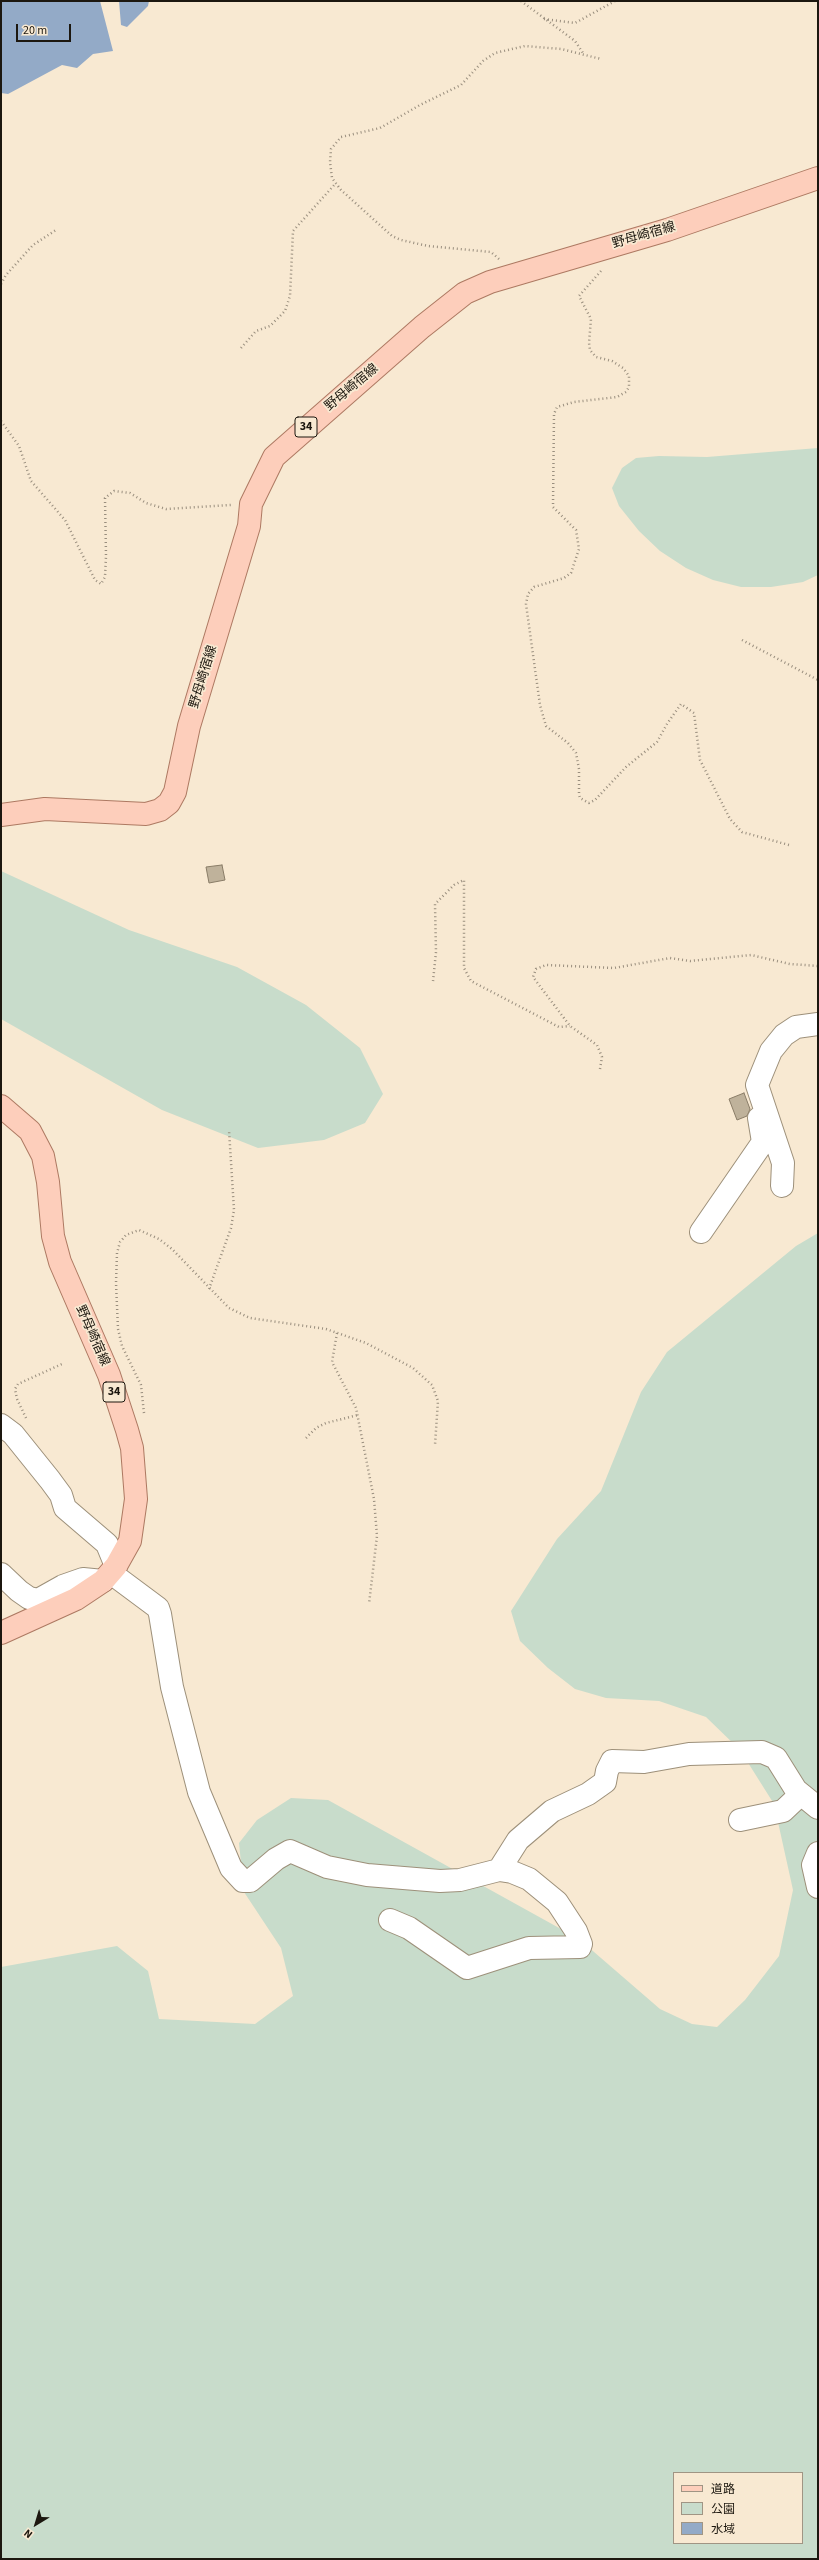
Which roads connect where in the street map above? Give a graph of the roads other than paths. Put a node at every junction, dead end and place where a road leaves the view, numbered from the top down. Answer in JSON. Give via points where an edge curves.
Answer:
{"nodes":[{"id":1,"x":818,"y":178,"type":"edge"},
{"id":2,"x":1,"y":815,"type":"edge"},
{"id":3,"x":818,"y":1024,"type":"edge"},
{"id":4,"x":758,"y":1085,"type":"junction"},
{"id":5,"x":1,"y":1106,"type":"edge"},
{"id":6,"x":782,"y":1186,"type":"dead end"},
{"id":7,"x":701,"y":1232,"type":"dead end"},
{"id":8,"x":1,"y":1425,"type":"edge"},
{"id":9,"x":110,"y":1573,"type":"junction"},
{"id":10,"x":1,"y":1574,"type":"edge"},
{"id":11,"x":1,"y":1633,"type":"edge"},
{"id":12,"x":801,"y":1794,"type":"junction"},
{"id":13,"x":818,"y":1808,"type":"edge"},
{"id":14,"x":740,"y":1820,"type":"dead end"},
{"id":15,"x":818,"y":1853,"type":"edge"},
{"id":16,"x":499,"y":1870,"type":"junction"},
{"id":17,"x":818,"y":1887,"type":"edge"},
{"id":18,"x":390,"y":1920,"type":"dead end"}],
"edges":[{"from":1,"to":2,"type":"main road","name":"野母崎宿線","number":"34","via":[[667,230],[508,276],[465,293],[334,402],[274,457],[251,504],[249,526],[189,726],[176,792],[169,802],[160,810],[146,814],[45,809]]},
{"from":3,"to":4,"type":"street","via":[[796,1027],[784,1035],[771,1050]]},
{"from":4,"to":6,"type":"street","via":[[782,1164]]},
{"from":4,"to":7,"type":"street","via":[[755,1097],[763,1142]]},
{"from":5,"to":9,"type":"main road","name":"野母崎宿線","number":"34","via":[[30,1131],[40,1149],[48,1182],[53,1236],[60,1262],[109,1375],[132,1448],[136,1499],[134,1523],[130,1541]]},
{"from":8,"to":9,"type":"street","via":[[13,1434],[50,1480],[61,1495],[64,1508],[107,1544]]},
{"from":9,"to":10,"type":"street","via":[[63,1586],[38,1600],[19,1591]]},
{"from":9,"to":11,"type":"main road","name":"野母崎宿線","number":"34","via":[[76,1599]]},
{"from":9,"to":16,"type":"street","via":[[158,1608],[172,1686],[199,1792],[231,1868],[243,1881],[250,1881],[276,1858],[290,1851],[328,1867],[366,1875],[433,1881],[460,1880]]},
{"from":12,"to":13,"type":"street"},
{"from":12,"to":14,"type":"street","via":[[782,1811]]},
{"from":12,"to":16,"type":"street","via":[[776,1758],[762,1752],[690,1754],[644,1762],[612,1761],[605,1782],[588,1794],[552,1811],[518,1840]]},
{"from":15,"to":17,"type":"street","via":[[813,1865]]},
{"from":16,"to":18,"type":"street","via":[[529,1879],[553,1898],[576,1931],[580,1947],[529,1948],[467,1968],[410,1928]]}]}
